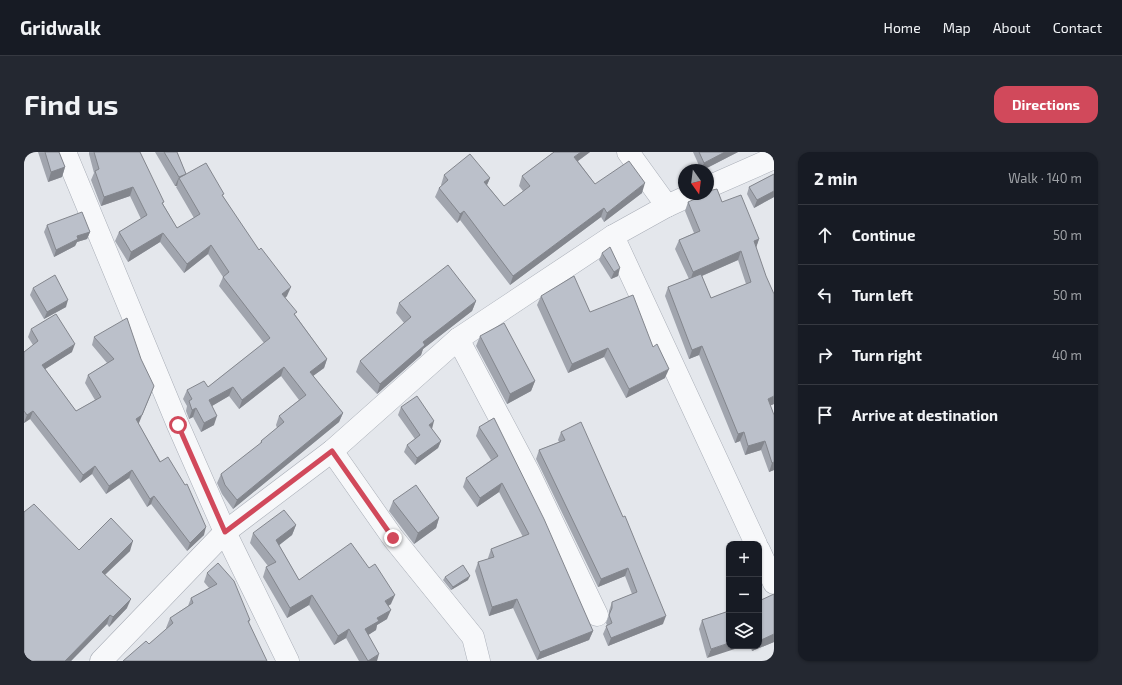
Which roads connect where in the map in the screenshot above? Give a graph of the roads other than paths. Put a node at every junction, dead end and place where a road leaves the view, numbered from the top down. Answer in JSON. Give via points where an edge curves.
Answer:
{"nodes":[{"id":1,"x":65,"y":152,"type":"edge"},
{"id":2,"x":628,"y":152,"type":"edge"},
{"id":3,"x":774,"y":158,"type":"edge"},
{"id":4,"x":714,"y":185,"type":"edge"},
{"id":5,"x":680,"y":200,"type":"edge"},
{"id":6,"x":667,"y":206,"type":"junction"},
{"id":7,"x":613,"y":236,"type":"junction"},
{"id":8,"x":458,"y":339,"type":"junction"},
{"id":9,"x":332,"y":451,"type":"junction"},
{"id":10,"x":225,"y":532,"type":"junction"},
{"id":11,"x":755,"y":541,"type":"edge"},
{"id":12,"x":762,"y":557,"type":"edge"},
{"id":13,"x":774,"y":583,"type":"edge"},
{"id":14,"x":597,"y":615,"type":"dead end"},
{"id":15,"x":101,"y":661,"type":"edge"},
{"id":16,"x":288,"y":661,"type":"edge"},
{"id":17,"x":479,"y":661,"type":"edge"}],
"edges":[{"from":1,"to":10,"type":"street"},
{"from":2,"to":6,"type":"street"},
{"from":3,"to":4,"type":"street"},
{"from":5,"to":6,"type":"street"},
{"from":6,"to":7,"type":"street"},
{"from":7,"to":8,"type":"street"},
{"from":7,"to":11,"type":"street"},
{"from":8,"to":9,"type":"street"},
{"from":8,"to":14,"type":"street","via":[[529,473]]},
{"from":9,"to":10,"type":"street"},
{"from":9,"to":17,"type":"street","via":[[393,538],[473,637]]},
{"from":10,"to":15,"type":"street"},
{"from":10,"to":16,"type":"street"},
{"from":12,"to":13,"type":"street"}]}
